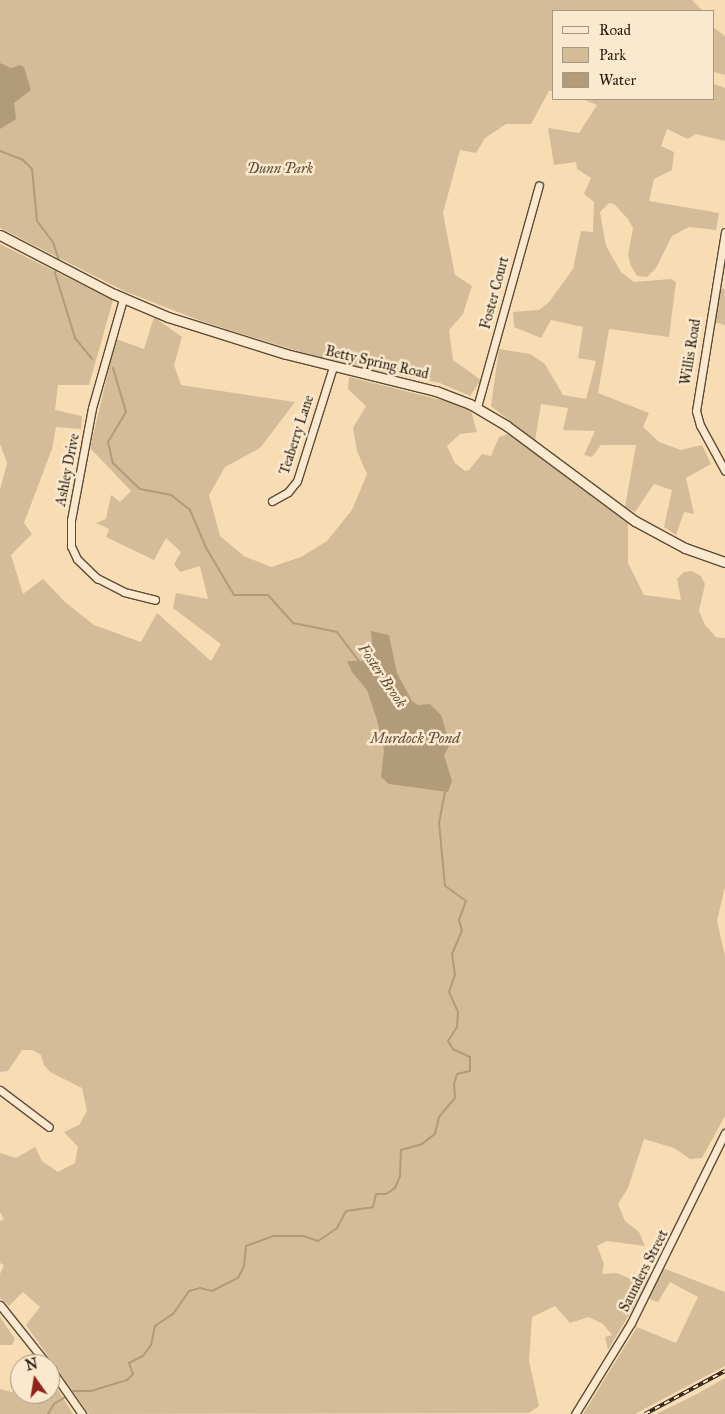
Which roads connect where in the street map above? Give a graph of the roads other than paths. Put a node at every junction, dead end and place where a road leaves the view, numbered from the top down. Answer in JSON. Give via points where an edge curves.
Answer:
{"nodes":[{"id":1,"x":539,"y":185,"type":"dead end"},
{"id":2,"x":725,"y":232,"type":"edge"},
{"id":3,"x":0,"y":235,"type":"edge"},
{"id":4,"x":123,"y":299,"type":"junction"},
{"id":5,"x":333,"y":367,"type":"junction"},
{"id":6,"x":477,"y":407,"type":"junction"},
{"id":7,"x":725,"y":471,"type":"edge"},
{"id":8,"x":272,"y":501,"type":"dead end"},
{"id":9,"x":725,"y":562,"type":"edge"},
{"id":10,"x":155,"y":600,"type":"dead end"},
{"id":11,"x":0,"y":1090,"type":"edge"},
{"id":12,"x":49,"y":1127,"type":"dead end"},
{"id":13,"x":725,"y":1133,"type":"edge"},
{"id":14,"x":0,"y":1306,"type":"edge"},
{"id":15,"x":39,"y":1354,"type":"edge"},
{"id":16,"x":60,"y":1382,"type":"edge"},
{"id":17,"x":82,"y":1414,"type":"edge"},
{"id":18,"x":575,"y":1414,"type":"edge"}],
"edges":[{"from":1,"to":6,"type":"street","name":"Foster Court"},
{"from":2,"to":7,"type":"street","name":"Willis Road","via":[[696,411]]},
{"from":3,"to":4,"type":"street","name":"Betty Spring Road"},
{"from":4,"to":5,"type":"street","name":"Betty Spring Road","via":[[201,328]]},
{"from":4,"to":10,"type":"street","name":"Ashley Drive","via":[[92,408],[72,516],[71,546],[77,559],[96,578],[124,592]]},
{"from":5,"to":6,"type":"street","name":"Betty Spring Road","via":[[436,391]]},
{"from":5,"to":8,"type":"street","name":"Teaberry Lane","via":[[297,481],[288,492]]},
{"from":6,"to":9,"type":"street","name":"Betty Spring Road","via":[[635,521],[685,548]]},
{"from":11,"to":12,"type":"street"},
{"from":13,"to":18,"type":"street","name":"Saunders Street","via":[[631,1323]]},
{"from":14,"to":15,"type":"street"},
{"from":16,"to":17,"type":"street"}]}
